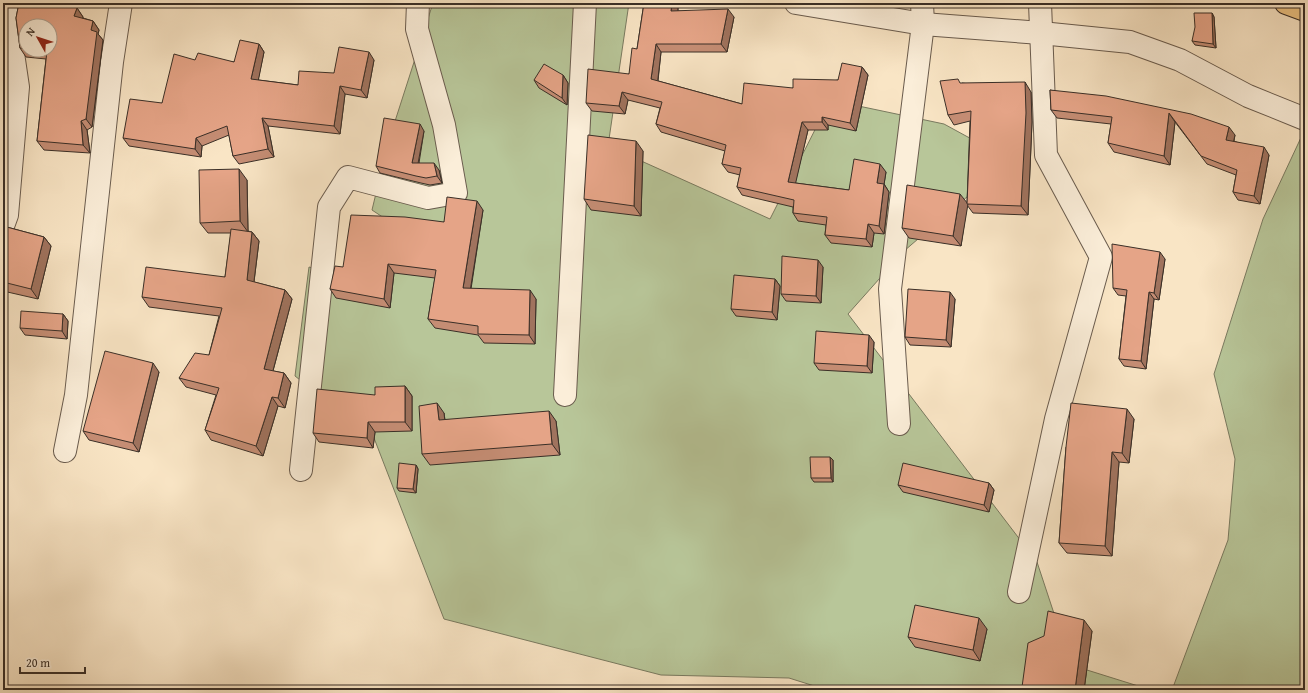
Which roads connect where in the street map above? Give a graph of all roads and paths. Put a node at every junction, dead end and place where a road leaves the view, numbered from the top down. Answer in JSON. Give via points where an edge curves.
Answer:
{"nodes":[{"id":1,"x":16,"y":3,"type":"edge"},
{"id":2,"x":121,"y":3,"type":"edge"},
{"id":3,"x":418,"y":3,"type":"edge"},
{"id":4,"x":585,"y":3,"type":"edge"},
{"id":5,"x":796,"y":3,"type":"edge"},
{"id":6,"x":1040,"y":3,"type":"edge"},
{"id":7,"x":1286,"y":3,"type":"edge"},
{"id":8,"x":1305,"y":10,"type":"edge"},
{"id":9,"x":923,"y":13,"type":"edge"},
{"id":10,"x":1041,"y":33,"type":"junction"},
{"id":11,"x":8,"y":62,"type":"edge"},
{"id":12,"x":1305,"y":119,"type":"edge"},
{"id":13,"x":3,"y":226,"type":"edge"},
{"id":14,"x":565,"y":395,"type":"dead end"},
{"id":15,"x":899,"y":424,"type":"dead end"},
{"id":16,"x":65,"y":451,"type":"dead end"},
{"id":17,"x":301,"y":470,"type":"dead end"},
{"id":18,"x":1019,"y":592,"type":"dead end"}],
"edges":[{"from":1,"to":11,"type":"street","via":[[9,26]]},
{"from":2,"to":16,"type":"street","via":[[112,62],[76,395]]},
{"from":3,"to":17,"type":"street","via":[[417,29],[444,125],[456,193],[428,198],[348,177],[329,207]]},
{"from":4,"to":14,"type":"street"},
{"from":5,"to":9,"type":"street"},
{"from":6,"to":10,"type":"street"},
{"from":7,"to":8,"type":"highway"},
{"from":9,"to":10,"type":"street"},
{"from":9,"to":15,"type":"street","via":[[890,289]]},
{"from":10,"to":12,"type":"street","via":[[1130,42],[1180,60],[1248,96]]},
{"from":10,"to":18,"type":"street","via":[[1046,155],[1101,257],[1056,419]]},
{"from":11,"to":13,"type":"street","via":[[18,87],[7,215]]}]}
